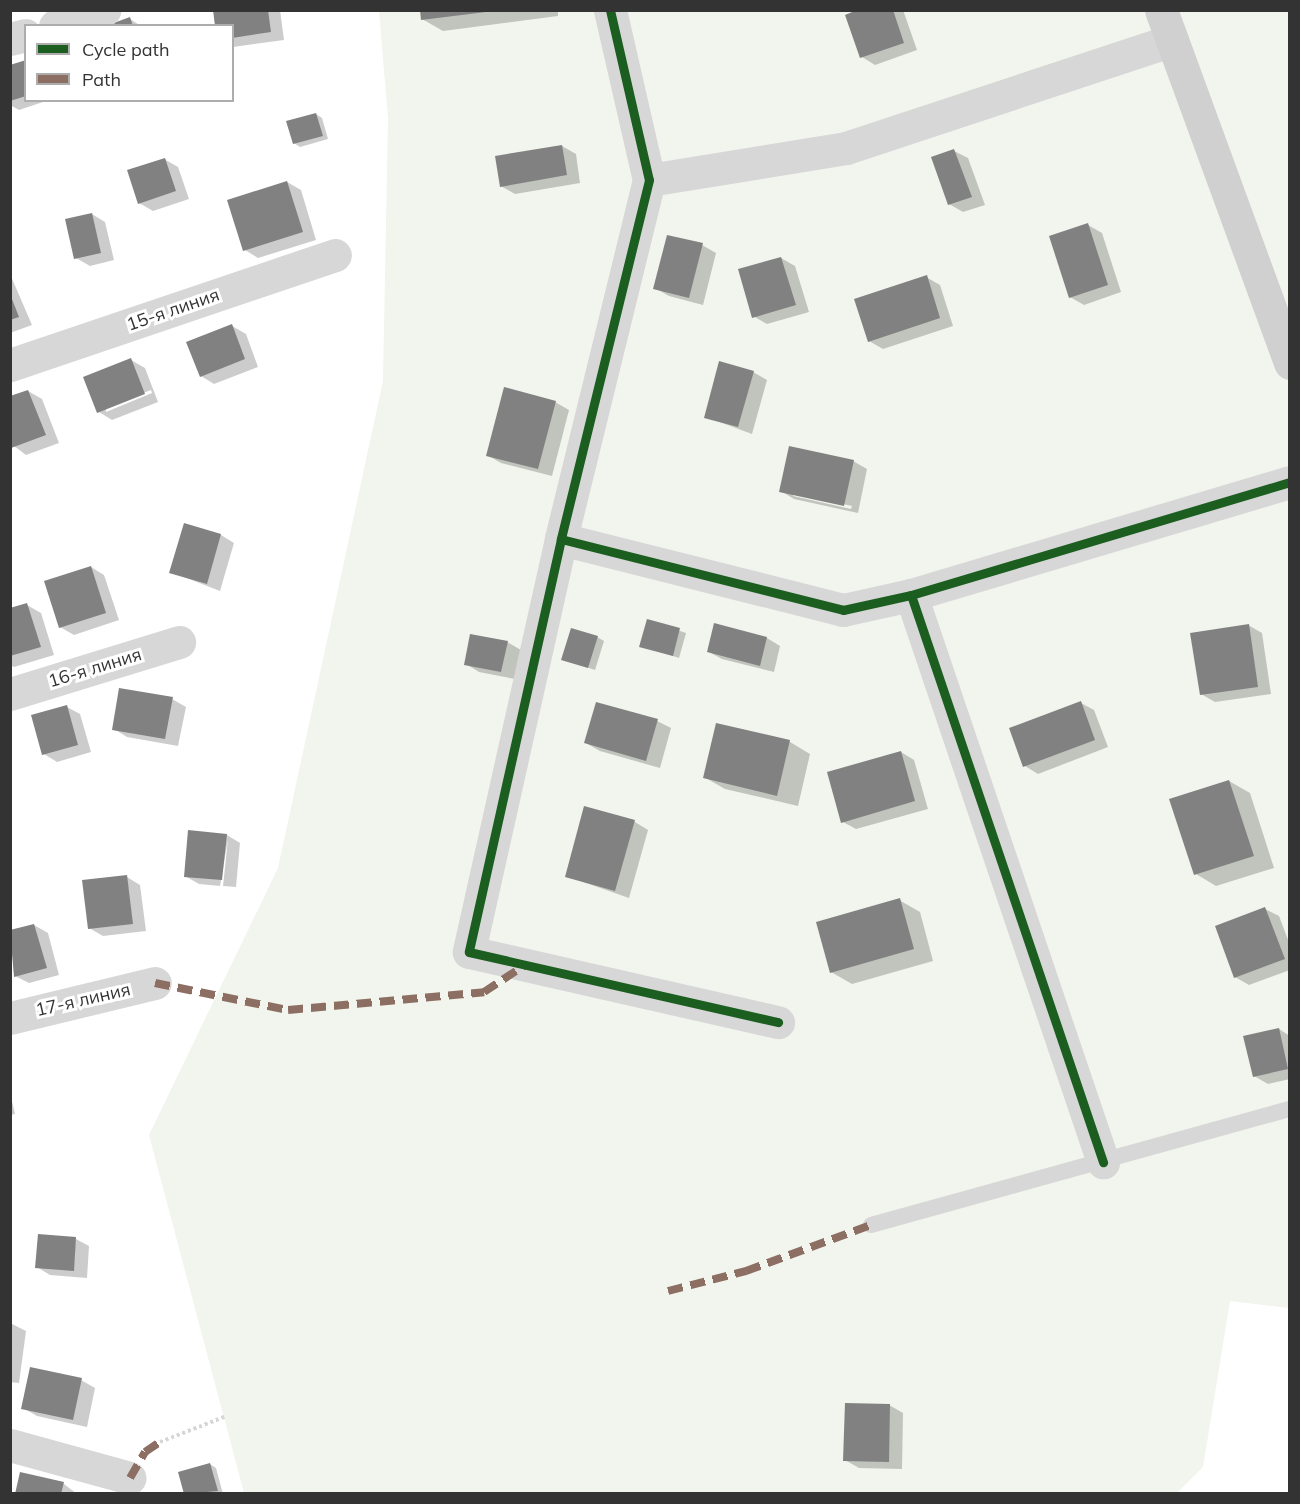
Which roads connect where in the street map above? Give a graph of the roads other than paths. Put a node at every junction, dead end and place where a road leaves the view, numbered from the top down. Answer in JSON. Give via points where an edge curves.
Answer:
{"nodes":[{"id":1,"x":104,"y":10,"type":"edge"},
{"id":2,"x":610,"y":10,"type":"edge"},
{"id":3,"x":61,"y":24,"type":"edge"},
{"id":4,"x":1166,"y":25,"type":"edge"},
{"id":5,"x":649,"y":180,"type":"junction"},
{"id":6,"x":335,"y":255,"type":"dead end"},
{"id":7,"x":1290,"y":363,"type":"edge"},
{"id":8,"x":10,"y":365,"type":"edge"},
{"id":9,"x":1290,"y":482,"type":"edge"},
{"id":10,"x":561,"y":539,"type":"junction"},
{"id":11,"x":911,"y":595,"type":"junction"},
{"id":12,"x":179,"y":642,"type":"dead end"},
{"id":13,"x":10,"y":694,"type":"edge"},
{"id":14,"x":155,"y":983,"type":"dead end"},
{"id":15,"x":10,"y":1018,"type":"edge"},
{"id":16,"x":778,"y":1022,"type":"dead end"},
{"id":17,"x":1290,"y":1109,"type":"edge"},
{"id":18,"x":1103,"y":1162,"type":"junction"},
{"id":19,"x":871,"y":1225,"type":"dead end"},
{"id":20,"x":10,"y":1445,"type":"edge"},
{"id":21,"x":130,"y":1478,"type":"dead end"}],
"edges":[{"from":1,"to":3,"type":"street"},
{"from":2,"to":5,"type":"street"},
{"from":4,"to":5,"type":"street","via":[[846,148]]},
{"from":4,"to":7,"type":"street"},
{"from":5,"to":10,"type":"street"},
{"from":6,"to":8,"type":"street","name":"15-я линия"},
{"from":9,"to":11,"type":"street"},
{"from":10,"to":11,"type":"street","via":[[843,610]]},
{"from":10,"to":16,"type":"street","via":[[469,952]]},
{"from":11,"to":18,"type":"street"},
{"from":12,"to":13,"type":"street","name":"16-я линия"},
{"from":14,"to":15,"type":"street","name":"17-я линия"},
{"from":17,"to":18,"type":"lane"},
{"from":18,"to":19,"type":"lane"},
{"from":20,"to":21,"type":"street"}]}
